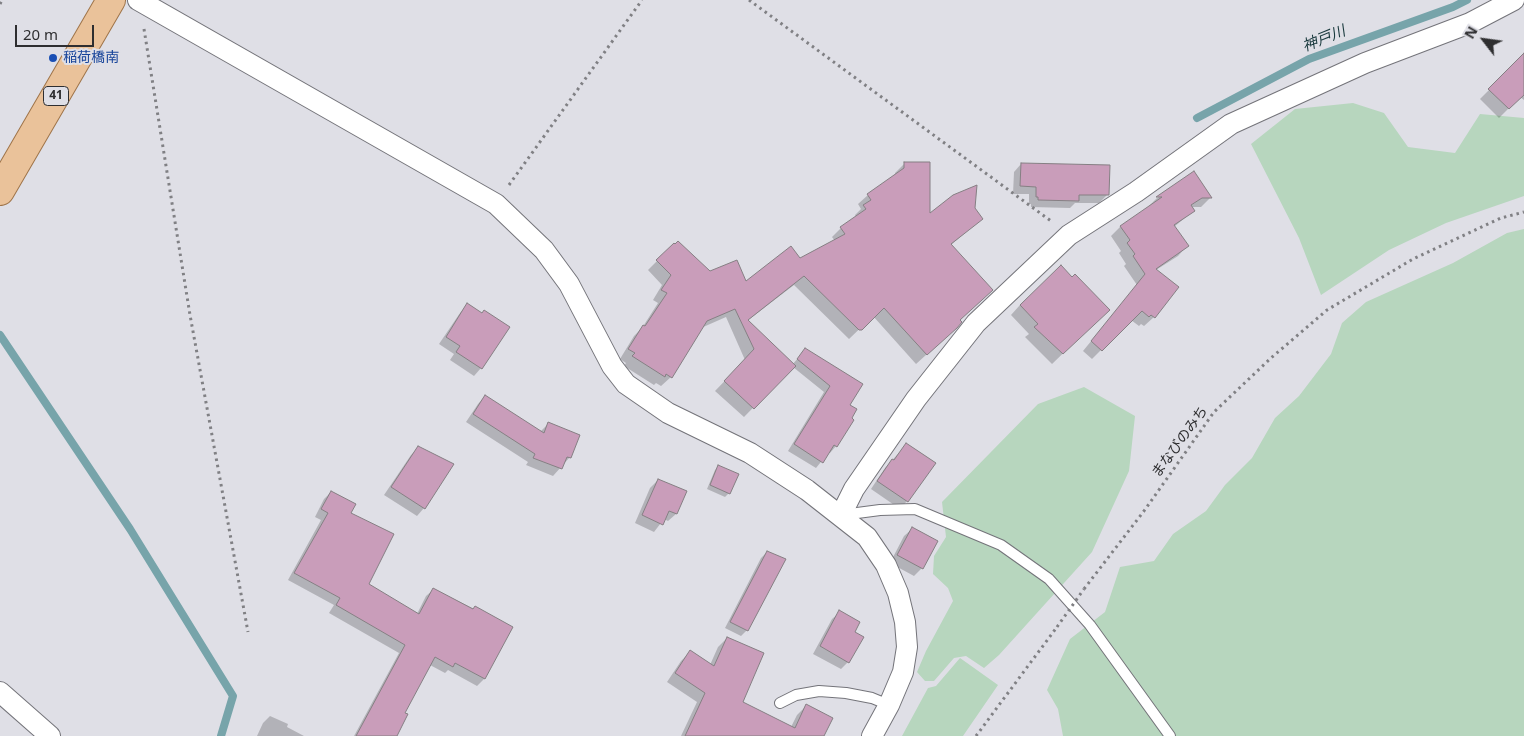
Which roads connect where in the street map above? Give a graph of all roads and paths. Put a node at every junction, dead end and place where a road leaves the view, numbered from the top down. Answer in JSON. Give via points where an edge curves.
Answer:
{"nodes":[{"id":1,"x":2,"y":0,"type":"edge"},
{"id":2,"x":111,"y":0,"type":"edge"},
{"id":3,"x":642,"y":0,"type":"edge"},
{"id":4,"x":749,"y":0,"type":"edge"},
{"id":5,"x":1514,"y":0,"type":"edge"},
{"id":6,"x":143,"y":3,"type":"edge"},
{"id":7,"x":0,"y":4,"type":"edge"},
{"id":8,"x":0,"y":192,"type":"edge"},
{"id":9,"x":496,"y":204,"type":"junction"},
{"id":10,"x":1524,"y":212,"type":"edge"},
{"id":11,"x":1069,"y":235,"type":"junction"},
{"id":12,"x":841,"y":516,"type":"junction"},
{"id":13,"x":248,"y":632,"type":"dead end"},
{"id":14,"x":0,"y":692,"type":"edge"},
{"id":15,"x":780,"y":703,"type":"dead end"},
{"id":16,"x":889,"y":705,"type":"junction"},
{"id":17,"x":50,"y":736,"type":"edge"},
{"id":18,"x":872,"y":736,"type":"edge"},
{"id":19,"x":976,"y":736,"type":"edge"},
{"id":20,"x":1170,"y":736,"type":"edge"}],
"edges":[{"from":1,"to":7,"type":"path"},
{"from":2,"to":8,"type":"main road","number":"41"},
{"from":3,"to":9,"type":"path"},
{"from":4,"to":11,"type":"path"},
{"from":5,"to":11,"type":"street","via":[[1470,23],[1365,63],[1231,124]]},
{"from":6,"to":9,"type":"street"},
{"from":6,"to":13,"type":"path","via":[[143,32],[190,315]]},
{"from":9,"to":12,"type":"street","via":[[537,243],[569,284],[612,366],[626,384],[668,413],[750,453]]},
{"from":10,"to":19,"type":"path","name":"まなびのみち","bridge":true,"via":[[1501,218],[1413,259],[1326,310],[1214,412]]},
{"from":11,"to":12,"type":"street","via":[[976,323],[910,408],[854,489]]},
{"from":12,"to":16,"type":"street","via":[[868,537],[886,565],[898,593],[907,647],[903,672]]},
{"from":12,"to":20,"type":"lane","via":[[915,509],[1001,545],[1049,579],[1090,625]]},
{"from":14,"to":17,"type":"street"},
{"from":15,"to":16,"type":"lane","via":[[796,695],[819,691],[863,696]]},
{"from":16,"to":18,"type":"street"}]}
